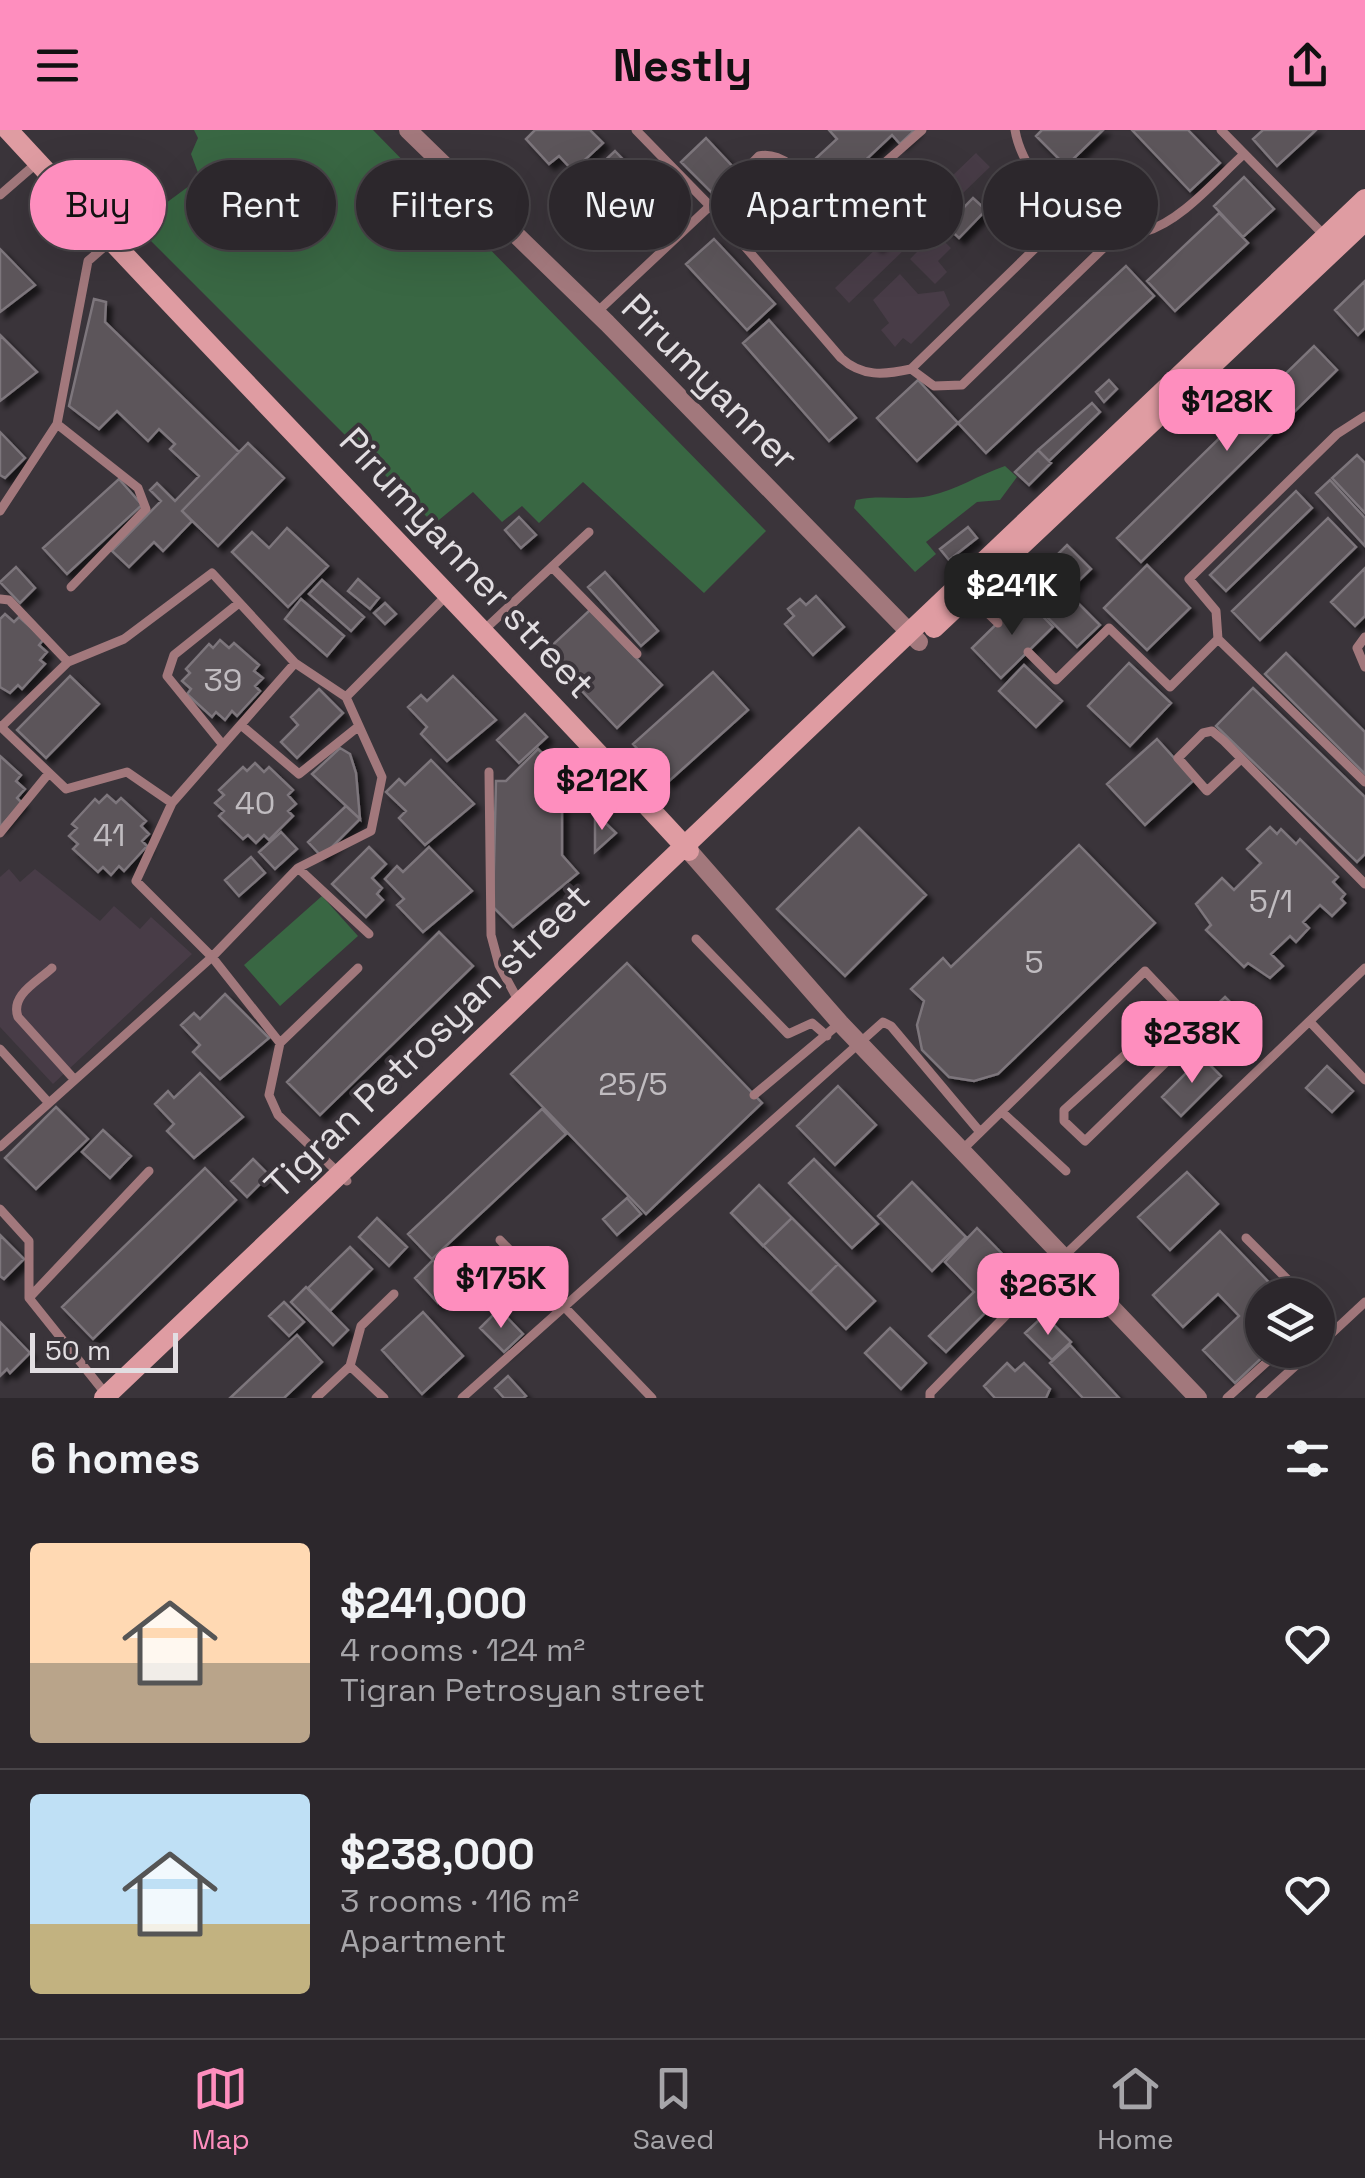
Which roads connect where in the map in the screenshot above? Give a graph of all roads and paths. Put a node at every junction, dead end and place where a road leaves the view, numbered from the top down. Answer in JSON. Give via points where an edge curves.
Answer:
{"nodes":[{"id":1,"x":8,"y":130,"type":"edge"},
{"id":2,"x":408,"y":130,"type":"edge"},
{"id":3,"x":636,"y":130,"type":"edge"},
{"id":4,"x":922,"y":130,"type":"edge"},
{"id":5,"x":1014,"y":130,"type":"edge"},
{"id":6,"x":1221,"y":130,"type":"edge"},
{"id":7,"x":1244,"y":154,"type":"junction"},
{"id":8,"x":36,"y":160,"type":"edge"},
{"id":9,"x":1026,"y":160,"type":"edge"},
{"id":10,"x":30,"y":169,"type":"edge"},
{"id":11,"x":0,"y":195,"type":"edge"},
{"id":12,"x":1365,"y":198,"type":"edge"},
{"id":13,"x":710,"y":206,"type":"junction"},
{"id":14,"x":1365,"y":221,"type":"edge"},
{"id":15,"x":1158,"y":225,"type":"edge"},
{"id":16,"x":1331,"y":242,"type":"junction"},
{"id":17,"x":100,"y":250,"type":"edge"},
{"id":18,"x":121,"y":250,"type":"edge"},
{"id":19,"x":1033,"y":250,"type":"edge"},
{"id":20,"x":1101,"y":250,"type":"edge"},
{"id":21,"x":596,"y":313,"type":"junction"},
{"id":22,"x":910,"y":369,"type":"junction"},
{"id":23,"x":1365,"y":416,"type":"edge"},
{"id":24,"x":57,"y":424,"type":"junction"},
{"id":25,"x":0,"y":511,"type":"edge"},
{"id":26,"x":588,"y":532,"type":"dead end"},
{"id":27,"x":552,"y":567,"type":"junction"},
{"id":28,"x":72,"y":587,"type":"dead end"},
{"id":29,"x":965,"y":591,"type":"junction"},
{"id":30,"x":450,"y":592,"type":"junction"},
{"id":31,"x":0,"y":599,"type":"edge"},
{"id":32,"x":239,"y":603,"type":"junction"},
{"id":33,"x":998,"y":623,"type":"dead end"},
{"id":34,"x":484,"y":630,"type":"junction"},
{"id":35,"x":914,"y":637,"type":"junction"},
{"id":36,"x":1365,"y":637,"type":"edge"},
{"id":37,"x":1218,"y":639,"type":"junction"},
{"id":38,"x":1028,"y":652,"type":"dead end"},
{"id":39,"x":637,"y":654,"type":"dead end"},
{"id":40,"x":68,"y":662,"type":"junction"},
{"id":41,"x":295,"y":663,"type":"junction"},
{"id":42,"x":1365,"y":667,"type":"edge"},
{"id":43,"x":346,"y":697,"type":"junction"},
{"id":44,"x":241,"y":724,"type":"junction"},
{"id":45,"x":359,"y":726,"type":"junction"},
{"id":46,"x":1,"y":727,"type":"edge"},
{"id":47,"x":223,"y":745,"type":"junction"},
{"id":48,"x":1241,"y":759,"type":"junction"},
{"id":49,"x":488,"y":772,"type":"dead end"},
{"id":50,"x":49,"y":773,"type":"junction"},
{"id":51,"x":1365,"y":782,"type":"edge"},
{"id":52,"x":172,"y":803,"type":"junction"},
{"id":53,"x":0,"y":832,"type":"edge"},
{"id":54,"x":686,"y":848,"type":"junction"},
{"id":55,"x":298,"y":868,"type":"junction"},
{"id":56,"x":1365,"y":884,"type":"edge"},
{"id":57,"x":370,"y":934,"type":"dead end"},
{"id":58,"x":696,"y":939,"type":"dead end"},
{"id":59,"x":212,"y":958,"type":"junction"},
{"id":60,"x":52,"y":968,"type":"dead end"},
{"id":61,"x":358,"y":968,"type":"dead end"},
{"id":62,"x":1365,"y":968,"type":"edge"},
{"id":63,"x":519,"y":1002,"type":"junction"},
{"id":64,"x":1178,"y":1006,"type":"junction"},
{"id":65,"x":1311,"y":1022,"type":"junction"},
{"id":66,"x":834,"y":1029,"type":"junction"},
{"id":67,"x":858,"y":1040,"type":"junction"},
{"id":68,"x":280,"y":1043,"type":"junction"},
{"id":69,"x":0,"y":1049,"type":"edge"},
{"id":70,"x":74,"y":1080,"type":"junction"},
{"id":71,"x":1365,"y":1080,"type":"edge"},
{"id":72,"x":754,"y":1095,"type":"dead end"},
{"id":73,"x":48,"y":1102,"type":"junction"},
{"id":74,"x":1002,"y":1112,"type":"junction"},
{"id":75,"x":980,"y":1132,"type":"junction"},
{"id":76,"x":0,"y":1147,"type":"edge"},
{"id":77,"x":962,"y":1150,"type":"junction"},
{"id":78,"x":150,"y":1171,"type":"dead end"},
{"id":79,"x":1066,"y":1171,"type":"dead end"},
{"id":80,"x":344,"y":1178,"type":"junction"},
{"id":81,"x":0,"y":1209,"type":"edge"},
{"id":82,"x":1246,"y":1238,"type":"dead end"},
{"id":83,"x":500,"y":1240,"type":"dead end"},
{"id":84,"x":1064,"y":1256,"type":"junction"},
{"id":85,"x":1286,"y":1278,"type":"edge"},
{"id":86,"x":394,"y":1294,"type":"dead end"},
{"id":87,"x":28,"y":1298,"type":"junction"},
{"id":88,"x":1365,"y":1302,"type":"edge"},
{"id":89,"x":565,"y":1308,"type":"junction"},
{"id":90,"x":1335,"y":1330,"type":"edge"},
{"id":91,"x":350,"y":1366,"type":"junction"},
{"id":92,"x":1260,"y":1368,"type":"edge"},
{"id":93,"x":1293,"y":1368,"type":"edge"},
{"id":94,"x":929,"y":1396,"type":"edge"},
{"id":95,"x":111,"y":1397,"type":"edge"},
{"id":96,"x":316,"y":1398,"type":"edge"},
{"id":97,"x":384,"y":1398,"type":"edge"},
{"id":98,"x":462,"y":1398,"type":"edge"},
{"id":99,"x":652,"y":1398,"type":"edge"},
{"id":100,"x":1198,"y":1398,"type":"edge"},
{"id":101,"x":1227,"y":1398,"type":"edge"},
{"id":102,"x":1260,"y":1398,"type":"edge"}],
"edges":[{"from":1,"to":8,"type":"main road","name":"Pirumyanner street"},
{"from":2,"to":21,"type":"street","name":"Pirumyanner"},
{"from":3,"to":13,"type":"lane"},
{"from":4,"to":13,"type":"lane","via":[[838,204],[770,154],[760,156]]},
{"from":5,"to":9,"type":"lane"},
{"from":6,"to":7,"type":"lane"},
{"from":7,"to":15,"type":"lane"},
{"from":7,"to":16,"type":"lane"},
{"from":10,"to":11,"type":"lane"},
{"from":12,"to":16,"type":"main road","name":"Tigran Petrosyan street"},
{"from":13,"to":21,"type":"lane"},
{"from":13,"to":22,"type":"lane","via":[[853,369]]},
{"from":14,"to":16,"type":"main road","name":"Tigran Petrosyan street"},
{"from":16,"to":29,"type":"main road","name":"Tigran Petrosyan street"},
{"from":17,"to":24,"type":"lane","via":[[88,261]]},
{"from":18,"to":30,"type":"main road","name":"Pirumyanner street"},
{"from":19,"to":22,"type":"lane"},
{"from":20,"to":22,"type":"lane","via":[[962,384],[934,386]]},
{"from":21,"to":35,"type":"street","name":"Pirumyanner"},
{"from":23,"to":37,"type":"lane","via":[[1337,434],[1189,580],[1216,611]]},
{"from":24,"to":25,"type":"lane"},
{"from":24,"to":28,"type":"lane","via":[[138,488],[146,508]]},
{"from":26,"to":27,"type":"lane"},
{"from":27,"to":34,"type":"lane"},
{"from":27,"to":39,"type":"lane"},
{"from":29,"to":33,"type":"lane"},
{"from":29,"to":35,"type":"main road","name":"Tigran Petrosyan street"},
{"from":30,"to":34,"type":"main road","name":"Pirumyanner street"},
{"from":30,"to":43,"type":"lane"},
{"from":31,"to":40,"type":"lane","via":[[9,600]]},
{"from":32,"to":40,"type":"lane","via":[[212,573],[124,639]]},
{"from":32,"to":41,"type":"lane"},
{"from":32,"to":47,"type":"lane","via":[[174,655],[167,676]]},
{"from":34,"to":54,"type":"main road","name":"Pirumyanner street"},
{"from":35,"to":54,"type":"main road","name":"Tigran Petrosyan street"},
{"from":36,"to":42,"type":"lane","via":[[1357,648]]},
{"from":37,"to":38,"type":"lane","via":[[1170,687],[1109,628],[1056,680]]},
{"from":37,"to":51,"type":"lane"},
{"from":40,"to":46,"type":"lane"},
{"from":41,"to":43,"type":"lane"},
{"from":41,"to":44,"type":"lane"},
{"from":43,"to":45,"type":"lane"},
{"from":44,"to":45,"type":"lane","via":[[298,774]]},
{"from":44,"to":47,"type":"lane"},
{"from":45,"to":55,"type":"lane","via":[[382,777],[371,831]]},
{"from":46,"to":50,"type":"lane"},
{"from":47,"to":52,"type":"lane"},
{"from":48,"to":48,"type":"lane","via":[[1208,791],[1178,758],[1212,731]]},
{"from":48,"to":56,"type":"lane"},
{"from":49,"to":63,"type":"lane","via":[[491,935]]},
{"from":50,"to":52,"type":"lane","via":[[66,789],[128,772]]},
{"from":50,"to":53,"type":"lane"},
{"from":52,"to":59,"type":"lane","via":[[136,881]]},
{"from":54,"to":63,"type":"main road","name":"Tigran Petrosyan street"},
{"from":54,"to":66,"type":"street","name":"Pirumyanner street"},
{"from":54,"to":80,"type":"main road","name":"Tigran Petrosyan street"},
{"from":55,"to":57,"type":"lane"},
{"from":55,"to":59,"type":"lane"},
{"from":58,"to":66,"type":"lane","via":[[788,1034],[812,1023]]},
{"from":59,"to":68,"type":"lane"},
{"from":59,"to":70,"type":"lane"},
{"from":60,"to":70,"type":"lane","via":[[14,1007]]},
{"from":61,"to":68,"type":"lane"},
{"from":62,"to":65,"type":"lane"},
{"from":63,"to":80,"type":"main road","name":"Tigran Petrosyan street"},
{"from":64,"to":64,"type":"lane","via":[[1064,1110],[1064,1121],[1085,1140],[1200,1029]]},
{"from":64,"to":74,"type":"lane","via":[[1145,972]]},
{"from":65,"to":71,"type":"lane"},
{"from":65,"to":84,"type":"lane"},
{"from":66,"to":67,"type":"street","name":"Pirumyanner street"},
{"from":66,"to":72,"type":"lane"},
{"from":67,"to":75,"type":"lane","via":[[883,1022],[891,1026]]},
{"from":67,"to":77,"type":"street","name":"Pirumyanner street"},
{"from":67,"to":89,"type":"lane"},
{"from":68,"to":80,"type":"lane","via":[[269,1095],[291,1128]]},
{"from":69,"to":73,"type":"lane"},
{"from":70,"to":73,"type":"lane"},
{"from":73,"to":76,"type":"lane"},
{"from":74,"to":75,"type":"lane"},
{"from":74,"to":79,"type":"lane"},
{"from":75,"to":77,"type":"lane"},
{"from":77,"to":84,"type":"street","name":"Pirumyanner street"},
{"from":78,"to":87,"type":"lane"},
{"from":80,"to":95,"type":"main road","name":"Tigran Petrosyan street"},
{"from":81,"to":87,"type":"lane","via":[[29,1241]]},
{"from":82,"to":85,"type":"lane"},
{"from":83,"to":89,"type":"lane"},
{"from":84,"to":94,"type":"lane"},
{"from":84,"to":100,"type":"street","name":"Pirumyanner street"},
{"from":86,"to":91,"type":"lane","via":[[361,1326]]},
{"from":87,"to":95,"type":"lane"},
{"from":88,"to":90,"type":"lane"},
{"from":89,"to":98,"type":"lane"},
{"from":89,"to":99,"type":"lane"},
{"from":91,"to":96,"type":"lane"},
{"from":91,"to":97,"type":"lane"},
{"from":92,"to":101,"type":"lane"},
{"from":93,"to":102,"type":"lane"}]}
